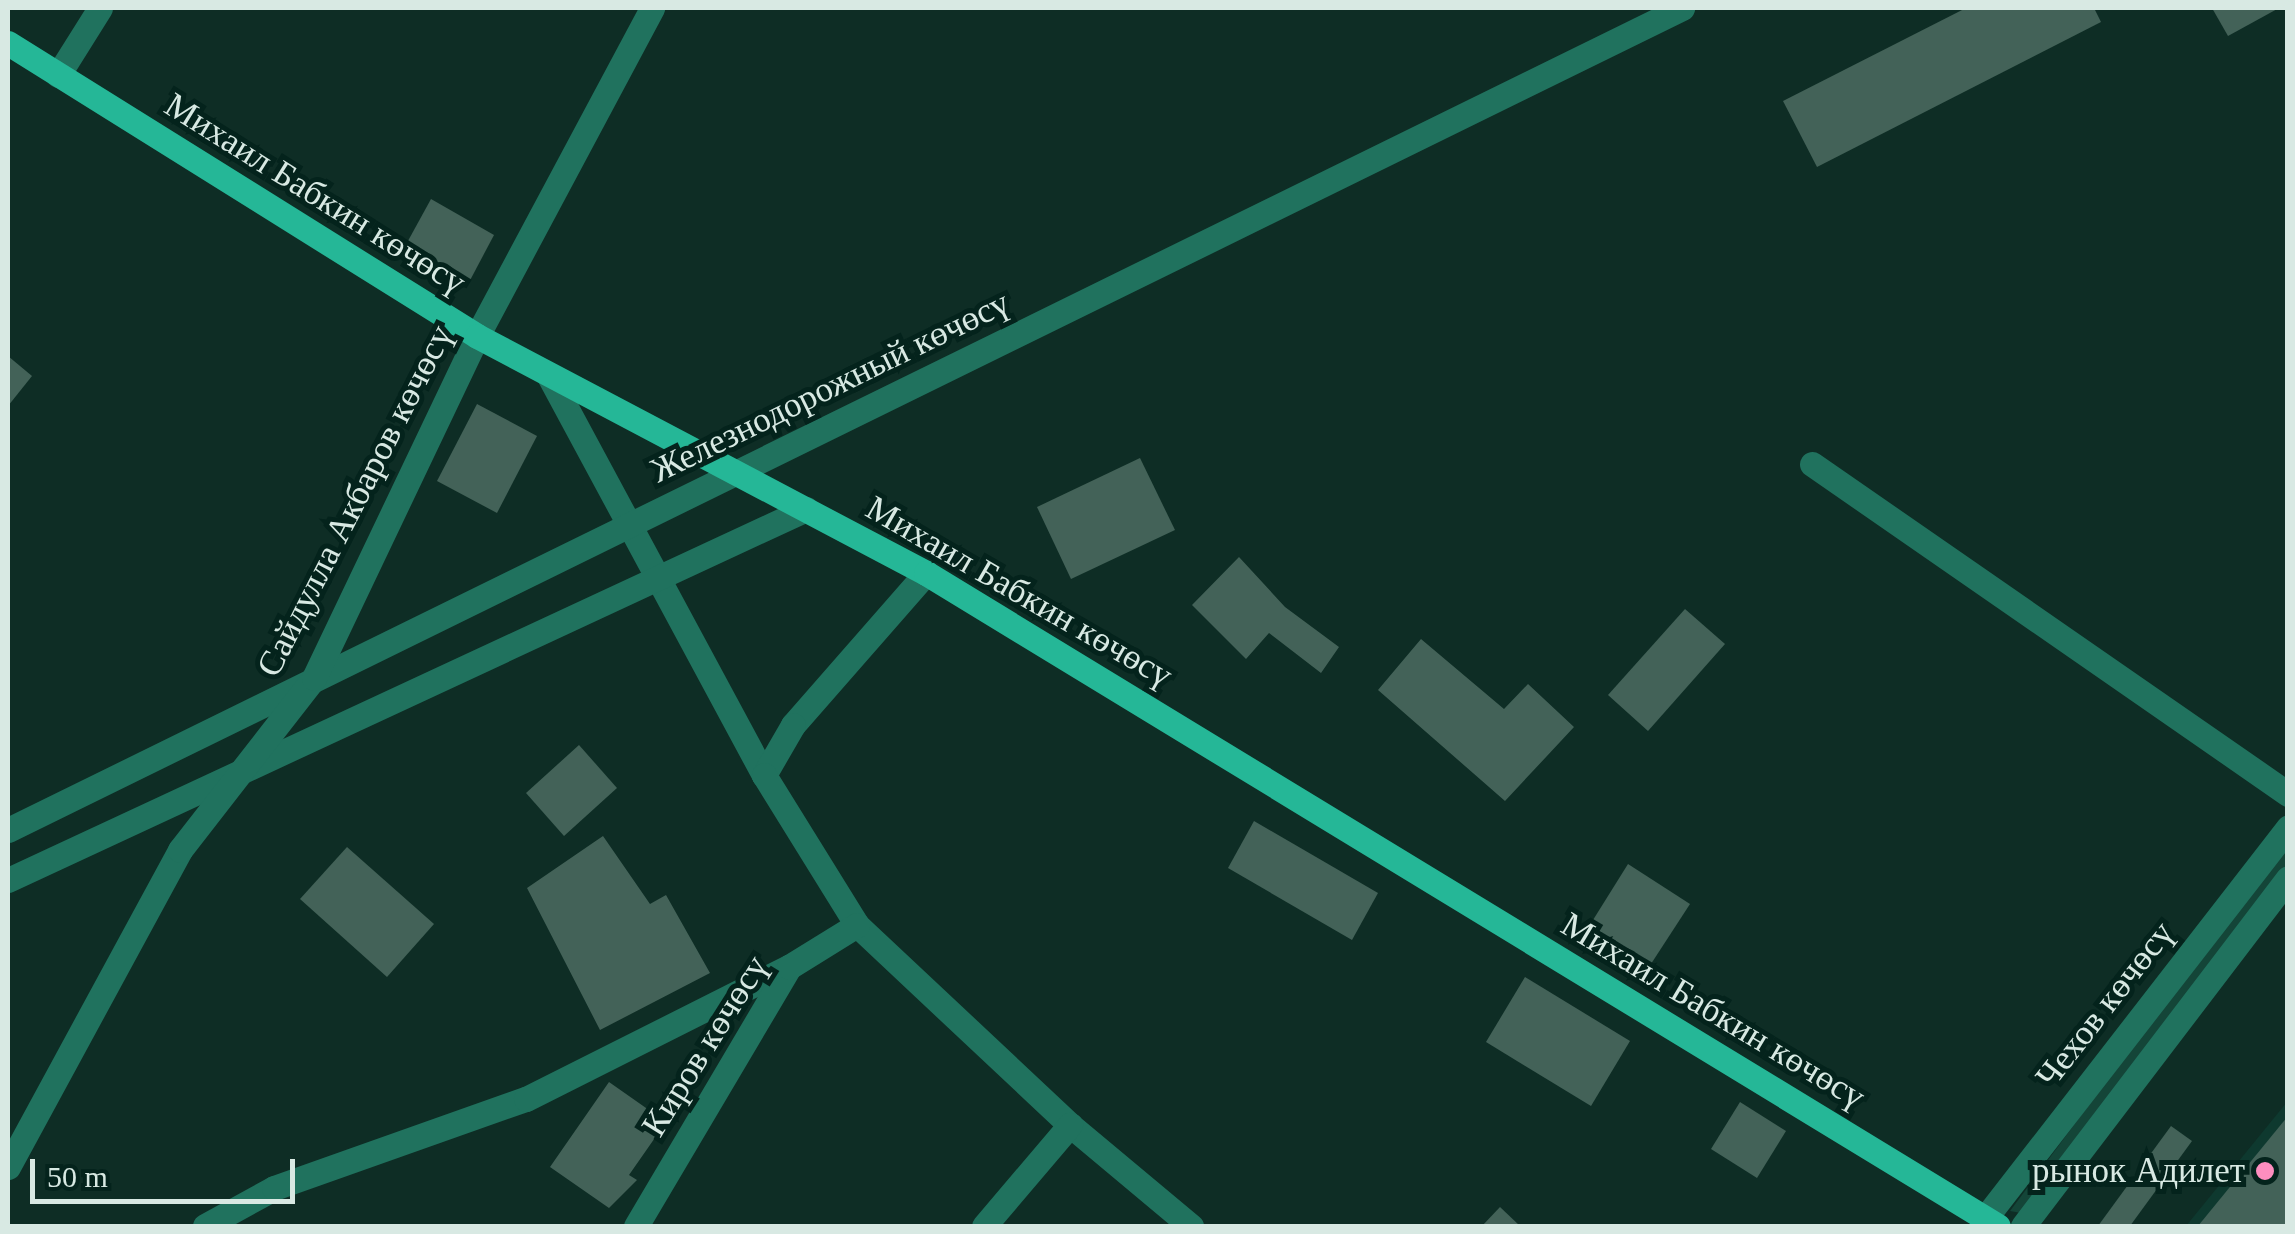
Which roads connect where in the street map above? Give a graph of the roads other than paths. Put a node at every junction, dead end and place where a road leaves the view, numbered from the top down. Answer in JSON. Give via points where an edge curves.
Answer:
{"nodes":[{"id":1,"x":100,"y":8,"type":"edge"},
{"id":2,"x":652,"y":8,"type":"edge"},
{"id":3,"x":1682,"y":8,"type":"edge"},
{"id":4,"x":8,"y":43,"type":"edge"},
{"id":5,"x":58,"y":75,"type":"junction"},
{"id":6,"x":477,"y":336,"type":"junction"},
{"id":7,"x":548,"y":374,"type":"junction"},
{"id":8,"x":1812,"y":464,"type":"dead end"},
{"id":9,"x":734,"y":474,"type":"junction"},
{"id":10,"x":806,"y":509,"type":"junction"},
{"id":11,"x":628,"y":525,"type":"junction"},
{"id":12,"x":926,"y":574,"type":"junction"},
{"id":13,"x":654,"y":579,"type":"junction"},
{"id":14,"x":314,"y":678,"type":"junction"},
{"id":15,"x":242,"y":770,"type":"junction"},
{"id":16,"x":764,"y":775,"type":"junction"},
{"id":17,"x":2288,"y":794,"type":"edge"},
{"id":18,"x":2288,"y":827,"type":"edge"},
{"id":19,"x":8,"y":830,"type":"edge"},
{"id":20,"x":2288,"y":878,"type":"edge"},
{"id":21,"x":8,"y":880,"type":"edge"},
{"id":22,"x":857,"y":925,"type":"junction"},
{"id":23,"x":790,"y":967,"type":"junction"},
{"id":24,"x":1070,"y":1125,"type":"junction"},
{"id":25,"x":8,"y":1167,"type":"edge"},
{"id":26,"x":1987,"y":1224,"type":"edge"},
{"id":27,"x":204,"y":1226,"type":"edge"},
{"id":28,"x":636,"y":1226,"type":"edge"},
{"id":29,"x":984,"y":1226,"type":"edge"},
{"id":30,"x":1191,"y":1226,"type":"edge"},
{"id":31,"x":2022,"y":1226,"type":"edge"}],
"edges":[{"from":1,"to":5,"type":"street"},
{"from":2,"to":6,"type":"street","name":"Сайдулла Акбаров көчөсү"},
{"from":3,"to":9,"type":"street","name":"Железнодорожный көчөсү"},
{"from":4,"to":5,"type":"main road","name":"Михаил Бабкин көчөсү"},
{"from":5,"to":6,"type":"main road","name":"Михаил Бабкин көчөсү"},
{"from":6,"to":7,"type":"main road","name":"Михаил Бабкин көчөсү"},
{"from":6,"to":14,"type":"street","name":"Сайдулла Акбаров көчөсү"},
{"from":7,"to":9,"type":"main road","name":"Михаил Бабкин көчөсү"},
{"from":7,"to":11,"type":"street"},
{"from":8,"to":17,"type":"street"},
{"from":9,"to":10,"type":"main road","name":"Михаил Бабкин көчөсү"},
{"from":9,"to":11,"type":"street","name":"Железнодорожный көчөсү"},
{"from":10,"to":12,"type":"main road","name":"Михаил Бабкин көчөсү"},
{"from":10,"to":13,"type":"street"},
{"from":11,"to":13,"type":"street"},
{"from":11,"to":14,"type":"street","name":"Железнодорожный көчөсү"},
{"from":12,"to":16,"type":"street","via":[[794,725]]},
{"from":12,"to":26,"type":"main road","name":"Михаил Бабкин көчөсү"},
{"from":13,"to":15,"type":"street"},
{"from":13,"to":16,"type":"street"},
{"from":14,"to":15,"type":"street","name":"Сайдулла Акбаров көчөсү"},
{"from":14,"to":19,"type":"street","name":"Железнодорожный көчөсү"},
{"from":15,"to":21,"type":"street"},
{"from":15,"to":25,"type":"street","name":"Сайдулла Акбаров көчөсү","via":[[180,850]]},
{"from":16,"to":22,"type":"street"},
{"from":18,"to":26,"type":"street","name":"Чехов көчөсү"},
{"from":20,"to":31,"type":"street","name":"Чехов көчөсү"},
{"from":22,"to":23,"type":"street","name":"Киров көчөсү"},
{"from":22,"to":24,"type":"street"},
{"from":23,"to":27,"type":"street","via":[[526,1099],[274,1188]]},
{"from":23,"to":28,"type":"street","name":"Киров көчөсү"},
{"from":24,"to":29,"type":"street"},
{"from":24,"to":30,"type":"street"}]}
